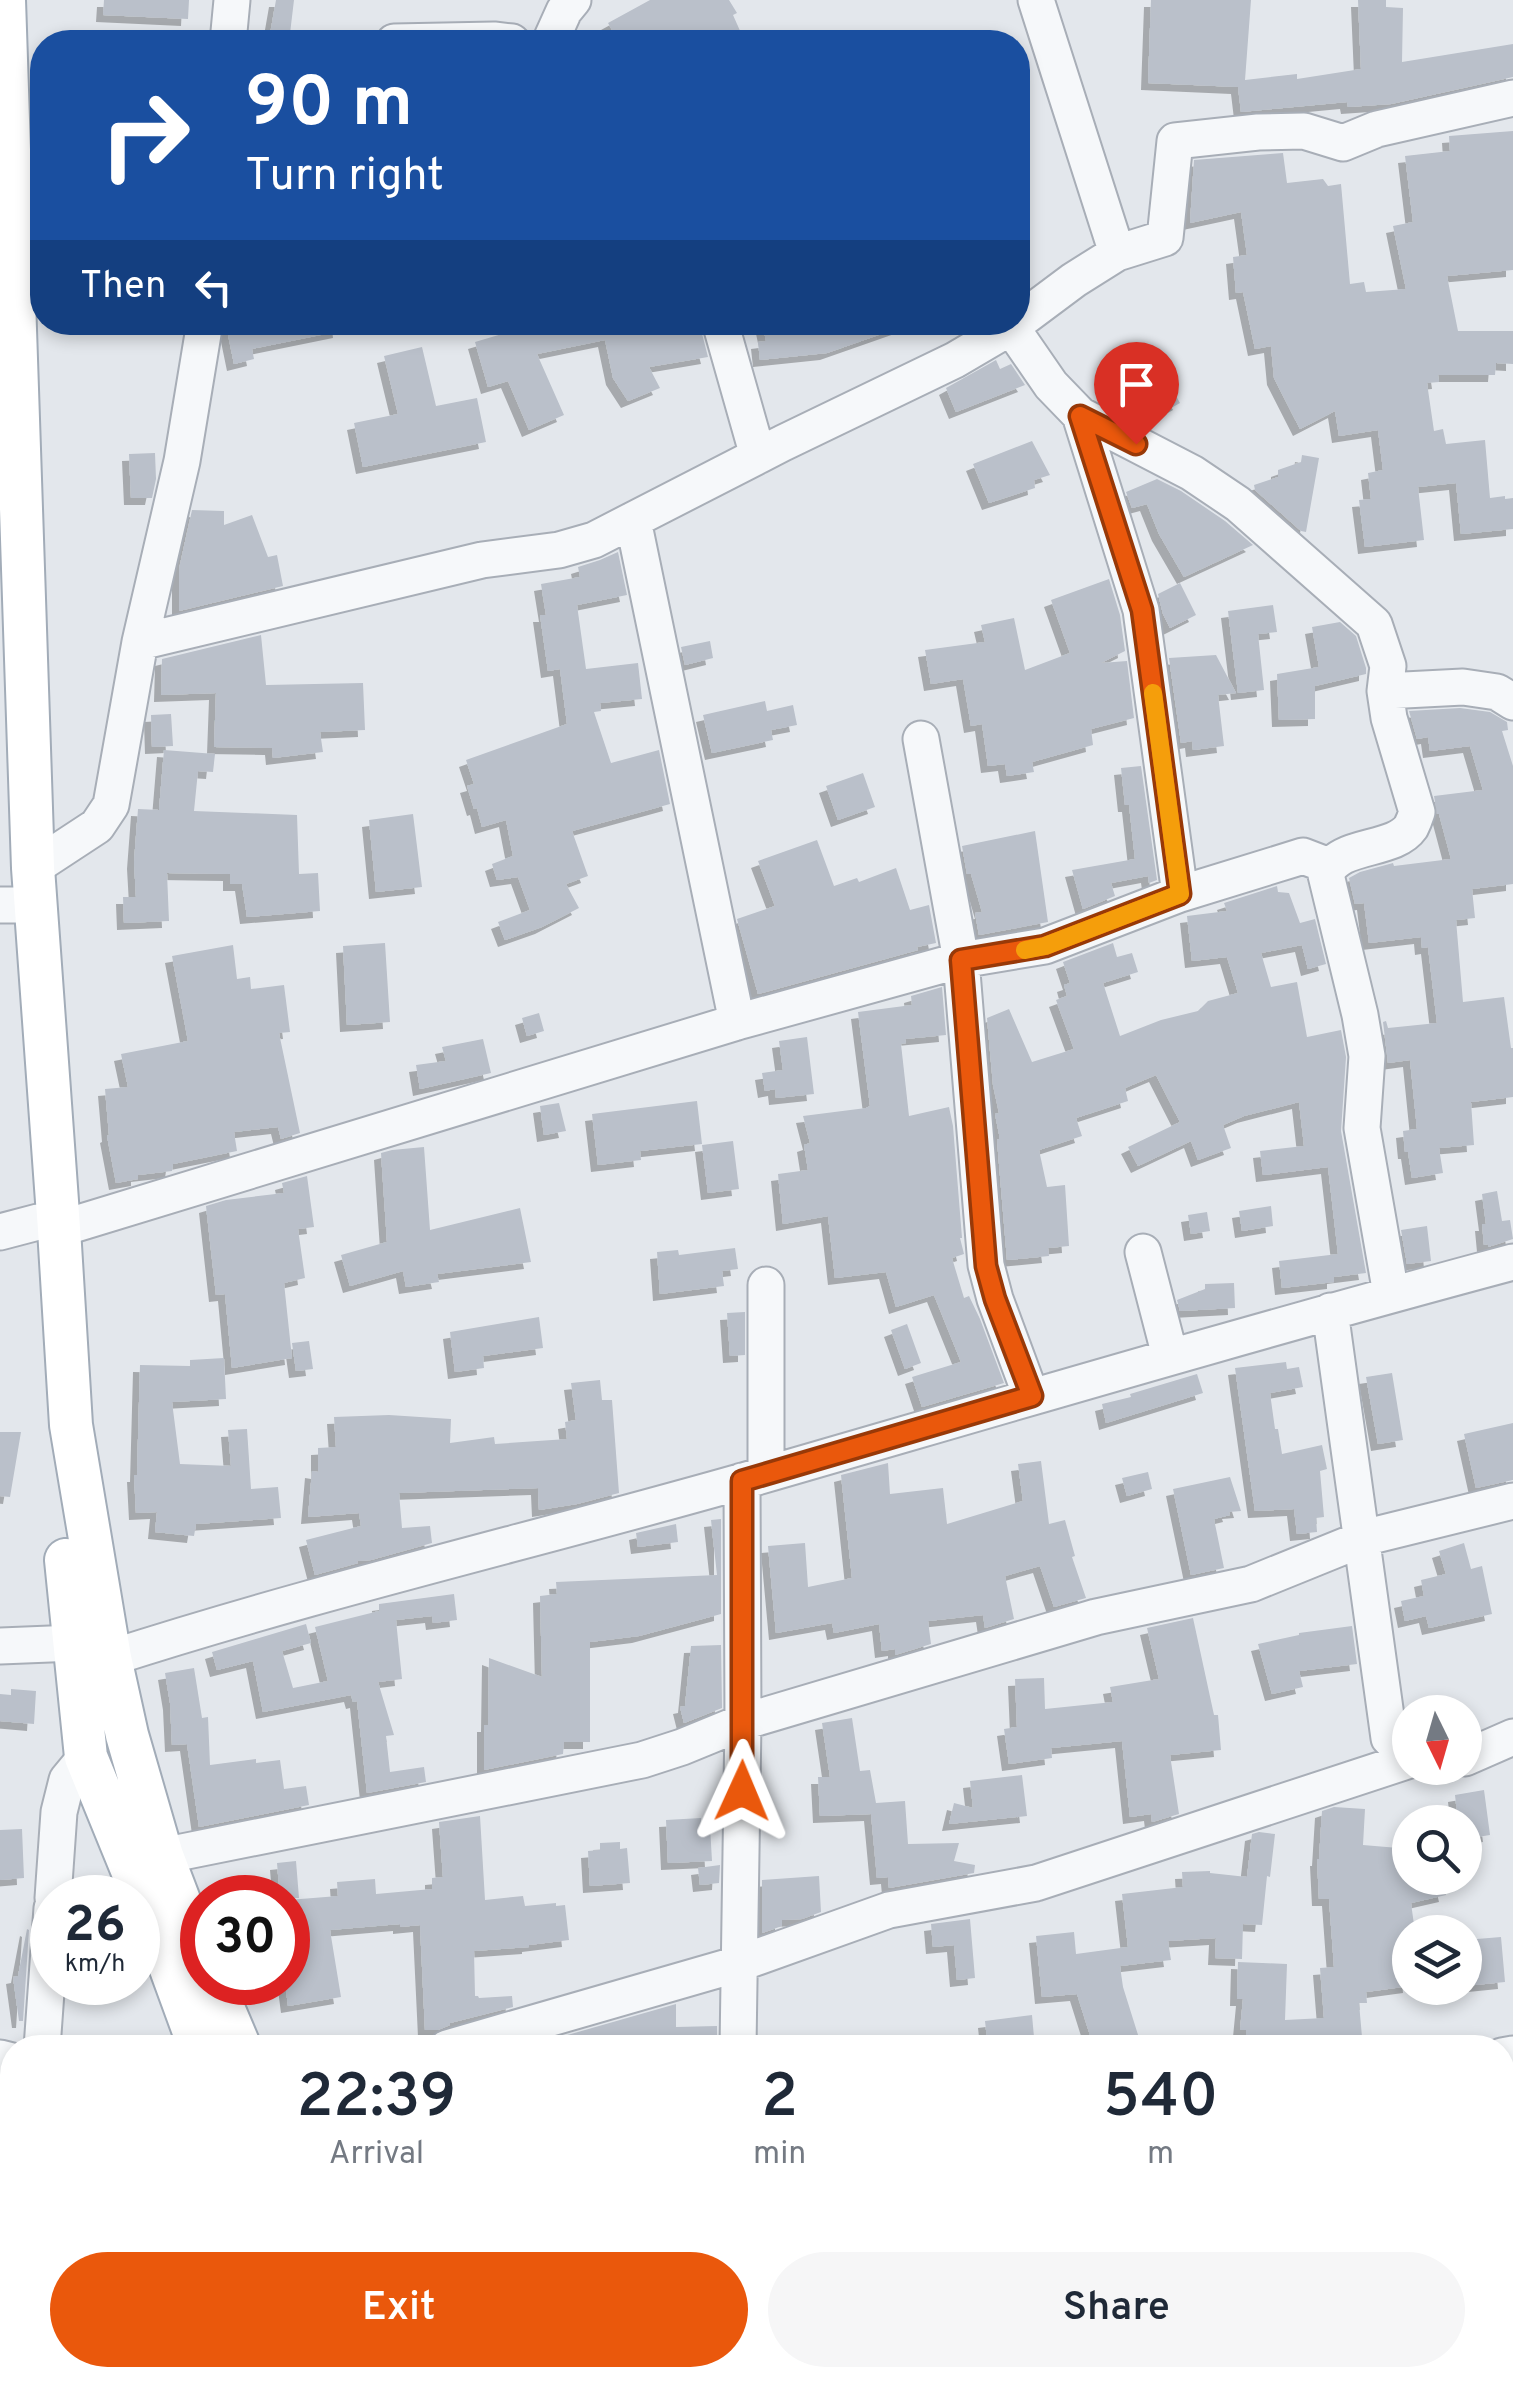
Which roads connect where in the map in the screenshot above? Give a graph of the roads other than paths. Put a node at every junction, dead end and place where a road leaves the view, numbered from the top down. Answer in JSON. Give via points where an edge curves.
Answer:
{"nodes":[{"id":1,"x":4,"y":0,"type":"edge"},
{"id":2,"x":232,"y":0,"type":"edge"},
{"id":3,"x":572,"y":0,"type":"edge"},
{"id":4,"x":1037,"y":0,"type":"edge"},
{"id":5,"x":229,"y":30,"type":"edge"},
{"id":6,"x":555,"y":30,"type":"edge"},
{"id":7,"x":1513,"y":98,"type":"edge"},
{"id":8,"x":1117,"y":253,"type":"junction"},
{"id":9,"x":1030,"y":307,"type":"edge"},
{"id":10,"x":203,"y":335,"type":"edge"},
{"id":11,"x":724,"y":335,"type":"edge"},
{"id":12,"x":987,"y":335,"type":"edge"},
{"id":13,"x":1003,"y":335,"type":"edge"},
{"id":14,"x":5,"y":410,"type":"edge"},
{"id":15,"x":1080,"y":416,"type":"junction"},
{"id":16,"x":758,"y":456,"type":"junction"},
{"id":17,"x":1,"y":486,"type":"edge"},
{"id":18,"x":633,"y":520,"type":"junction"},
{"id":19,"x":140,"y":642,"type":"junction"},
{"id":20,"x":1385,"y":692,"type":"junction"},
{"id":21,"x":1513,"y":702,"type":"edge"},
{"id":22,"x":921,"y":739,"type":"dead end"},
{"id":23,"x":1329,"y":866,"type":"junction"},
{"id":24,"x":18,"y":892,"type":"edge"},
{"id":25,"x":1180,"y":894,"type":"junction"},
{"id":26,"x":961,"y":960,"type":"junction"},
{"id":27,"x":737,"y":1022,"type":"junction"},
{"id":28,"x":32,"y":1228,"type":"edge"},
{"id":29,"x":1143,"y":1252,"type":"dead end"},
{"id":30,"x":1513,"y":1262,"type":"edge"},
{"id":31,"x":766,"y":1285,"type":"dead end"},
{"id":32,"x":1391,"y":1294,"type":"junction"},
{"id":33,"x":1330,"y":1311,"type":"junction"},
{"id":34,"x":1170,"y":1356,"type":"junction"},
{"id":35,"x":1032,"y":1396,"type":"junction"},
{"id":36,"x":754,"y":1477,"type":"junction"},
{"id":37,"x":1513,"y":1501,"type":"edge"},
{"id":38,"x":1362,"y":1540,"type":"junction"},
{"id":39,"x":0,"y":1646,"type":"edge"},
{"id":40,"x":92,"y":1650,"type":"junction"},
{"id":41,"x":743,"y":1722,"type":"junction"},
{"id":42,"x":1513,"y":1737,"type":"edge"},
{"id":43,"x":1392,"y":1741,"type":"edge"},
{"id":44,"x":1482,"y":1751,"type":"edge"},
{"id":45,"x":86,"y":1757,"type":"junction"},
{"id":46,"x":1392,"y":1766,"type":"edge"},
{"id":47,"x":162,"y":1856,"type":"junction"},
{"id":48,"x":55,"y":1875,"type":"edge"},
{"id":49,"x":180,"y":1903,"type":"edge"},
{"id":50,"x":738,"y":1964,"type":"junction"},
{"id":51,"x":45,"y":2005,"type":"edge"},
{"id":52,"x":222,"y":2005,"type":"edge"},
{"id":53,"x":43,"y":2035,"type":"edge"},
{"id":54,"x":195,"y":2035,"type":"edge"},
{"id":55,"x":234,"y":2035,"type":"edge"},
{"id":56,"x":492,"y":2035,"type":"edge"},
{"id":57,"x":738,"y":2035,"type":"edge"}],
"edges":[{"from":1,"to":14,"type":"main road"},
{"from":2,"to":5,"type":"street"},
{"from":3,"to":6,"type":"street"},
{"from":4,"to":8,"type":"street"},
{"from":7,"to":8,"type":"street","via":[[1342,143],[1304,131],[1175,141],[1165,238]]},
{"from":8,"to":9,"type":"street"},
{"from":10,"to":19,"type":"street"},
{"from":11,"to":16,"type":"street"},
{"from":12,"to":16,"type":"street","via":[[955,360]]},
{"from":13,"to":15,"type":"street"},
{"from":14,"to":17,"type":"main road"},
{"from":14,"to":24,"type":"main road"},
{"from":15,"to":20,"type":"street","via":[[1192,472],[1238,504],[1374,624],[1388,666]]},
{"from":15,"to":25,"type":"street","via":[[1142,610]]},
{"from":16,"to":18,"type":"street"},
{"from":17,"to":24,"type":"main road"},
{"from":18,"to":19,"type":"street","via":[[560,550],[482,560]]},
{"from":18,"to":27,"type":"street"},
{"from":19,"to":24,"type":"street","via":[[112,805],[97,826]]},
{"from":20,"to":21,"type":"street","via":[[1462,687],[1498,692]]},
{"from":20,"to":23,"type":"street","via":[[1417,812],[1402,835]]},
{"from":22,"to":26,"type":"street"},
{"from":23,"to":25,"type":"street","via":[[1303,856]]},
{"from":23,"to":32,"type":"street","via":[[1367,1056],[1362,1128]]},
{"from":24,"to":28,"type":"main road"},
{"from":25,"to":26,"type":"street","via":[[1045,946]]},
{"from":26,"to":27,"type":"street"},
{"from":26,"to":35,"type":"street","via":[[986,1266]]},
{"from":27,"to":28,"type":"street"},
{"from":28,"to":40,"type":"main road","via":[[71,1425]]},
{"from":29,"to":34,"type":"street"},
{"from":30,"to":32,"type":"street"},
{"from":31,"to":36,"type":"street"},
{"from":32,"to":33,"type":"street"},
{"from":33,"to":34,"type":"street"},
{"from":33,"to":38,"type":"street"},
{"from":34,"to":35,"type":"street"},
{"from":35,"to":36,"type":"street"},
{"from":36,"to":40,"type":"street","via":[[200,1629]]},
{"from":36,"to":41,"type":"street"},
{"from":37,"to":38,"type":"street"},
{"from":38,"to":41,"type":"street","via":[[1250,1584],[1096,1618]]},
{"from":38,"to":43,"type":"street"},
{"from":39,"to":40,"type":"street"},
{"from":40,"to":45,"type":"main road"},
{"from":40,"to":47,"type":"main road","via":[[127,1735]]},
{"from":41,"to":47,"type":"street","via":[[642,1760]]},
{"from":41,"to":50,"type":"street"},
{"from":42,"to":44,"type":"street"},
{"from":45,"to":48,"type":"street","via":[[67,1780]]},
{"from":45,"to":54,"type":"main road"},
{"from":46,"to":50,"type":"street","via":[[1036,1883],[890,1910]]},
{"from":47,"to":49,"type":"main road"},
{"from":50,"to":56,"type":"street"},
{"from":50,"to":57,"type":"street"},
{"from":51,"to":53,"type":"street"},
{"from":52,"to":55,"type":"main road"}]}
